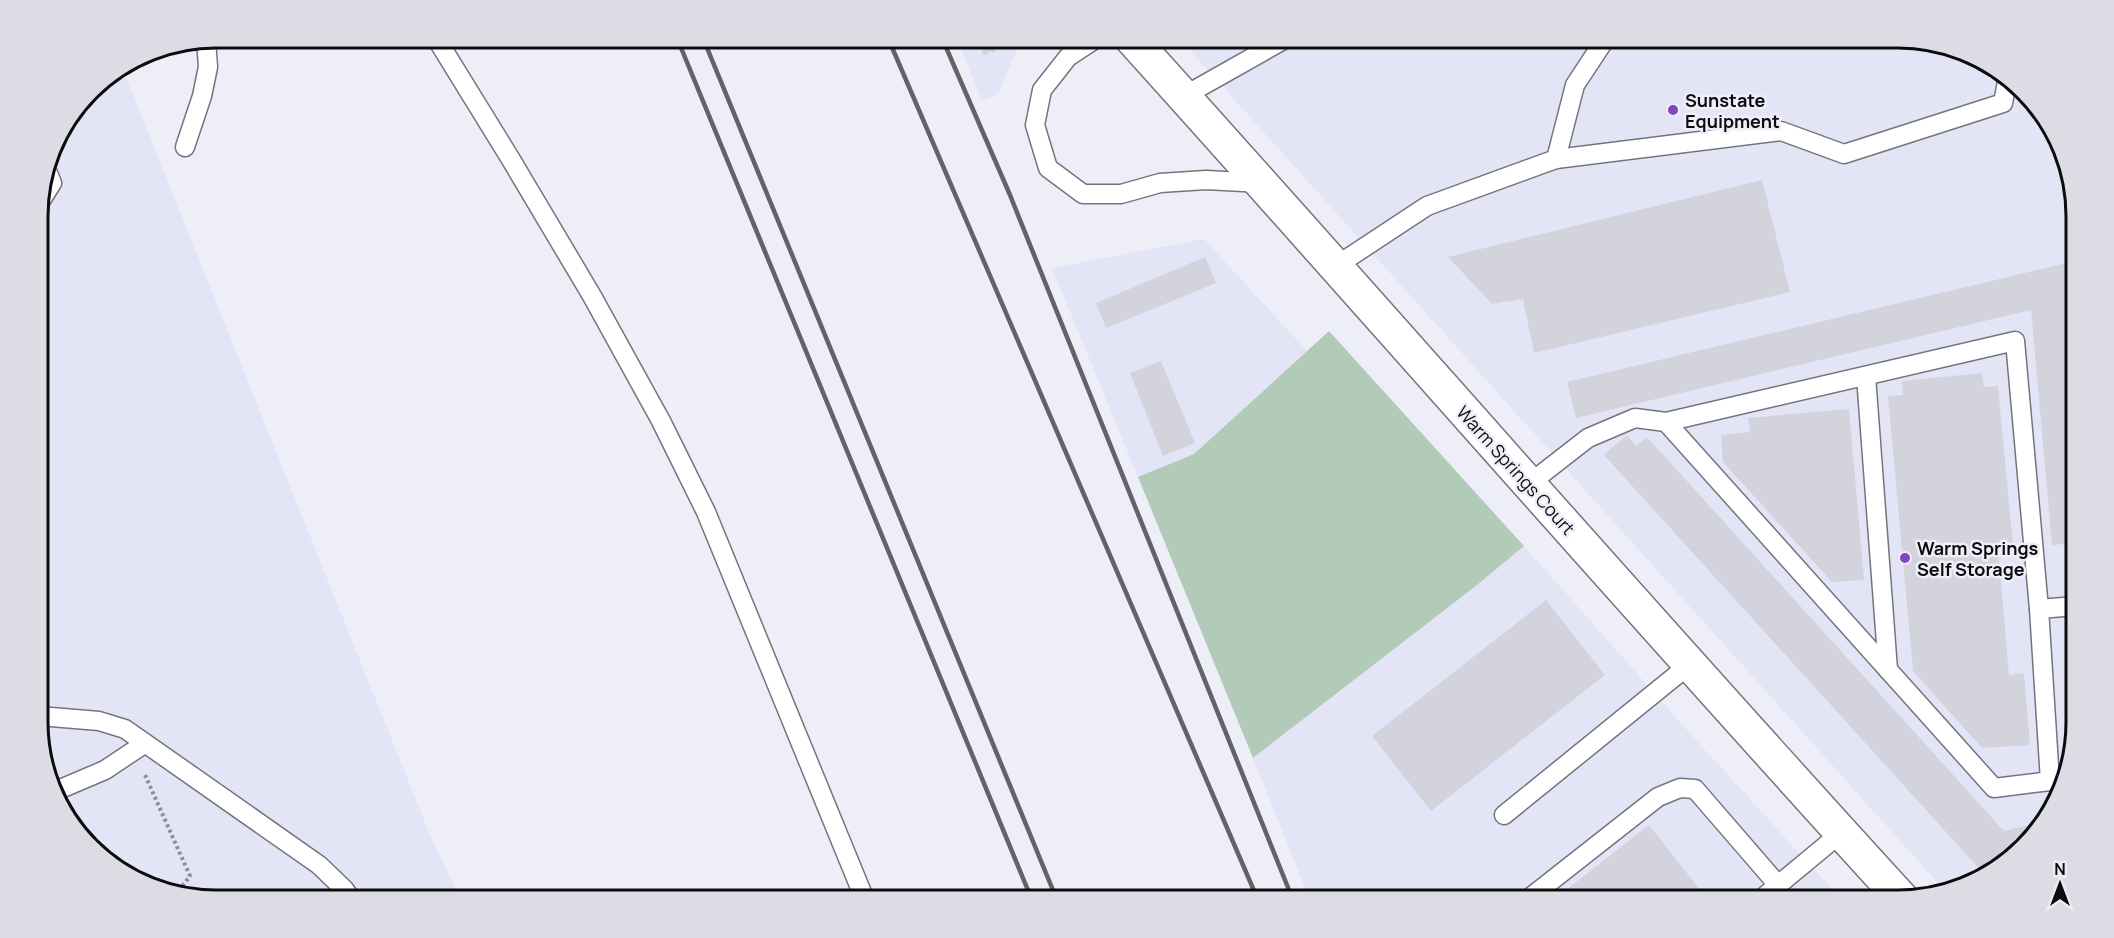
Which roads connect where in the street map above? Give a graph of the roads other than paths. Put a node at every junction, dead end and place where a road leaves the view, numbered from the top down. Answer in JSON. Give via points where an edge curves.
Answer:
{"nodes":[{"id":1,"x":207,"y":48,"type":"edge"},
{"id":2,"x":442,"y":48,"type":"edge"},
{"id":3,"x":1082,"y":48,"type":"edge"},
{"id":4,"x":1140,"y":48,"type":"edge"},
{"id":5,"x":1269,"y":48,"type":"edge"},
{"id":6,"x":1599,"y":48,"type":"edge"},
{"id":7,"x":2006,"y":88,"type":"edge"},
{"id":8,"x":1184,"y":96,"type":"junction"},
{"id":9,"x":185,"y":147,"type":"dead end"},
{"id":10,"x":1556,"y":159,"type":"junction"},
{"id":11,"x":1263,"y":183,"type":"junction"},
{"id":12,"x":1336,"y":266,"type":"junction"},
{"id":13,"x":1866,"y":376,"type":"junction"},
{"id":14,"x":1666,"y":423,"type":"junction"},
{"id":15,"x":1529,"y":484,"type":"junction"},
{"id":16,"x":2066,"y":607,"type":"edge"},
{"id":17,"x":2039,"y":609,"type":"junction"},
{"id":18,"x":1689,"y":665,"type":"junction"},
{"id":19,"x":1888,"y":670,"type":"junction"},
{"id":20,"x":48,"y":717,"type":"edge"},
{"id":21,"x":144,"y":744,"type":"junction"},
{"id":22,"x":62,"y":788,"type":"edge"},
{"id":23,"x":1504,"y":815,"type":"dead end"},
{"id":24,"x":1841,"y":833,"type":"junction"},
{"id":25,"x":1778,"y":885,"type":"junction"},
{"id":26,"x":345,"y":890,"type":"edge"},
{"id":27,"x":861,"y":890,"type":"edge"},
{"id":28,"x":1540,"y":890,"type":"edge"},
{"id":29,"x":1772,"y":890,"type":"edge"},
{"id":30,"x":1894,"y":890,"type":"edge"}],
"edges":[{"from":1,"to":9,"type":"lane","via":[[208,67],[202,96]]},
{"from":2,"to":27,"type":"lane","via":[[592,296],[661,421],[706,512]]},
{"from":3,"to":11,"type":"lane","via":[[1068,57],[1042,90],[1035,125],[1048,168],[1083,194],[1121,194],[1160,183],[1206,180]]},
{"from":4,"to":8,"type":"street","name":"Warm Springs Court"},
{"from":5,"to":8,"type":"lane"},
{"from":6,"to":10,"type":"lane","via":[[1575,85]]},
{"from":7,"to":10,"type":"lane","via":[[2003,103],[1844,154],[1781,131]]},
{"from":8,"to":11,"type":"street","name":"Warm Springs Court"},
{"from":10,"to":12,"type":"lane","via":[[1427,206]]},
{"from":11,"to":12,"type":"street","name":"Warm Springs Court"},
{"from":12,"to":15,"type":"street","name":"Warm Springs Court"},
{"from":13,"to":14,"type":"lane"},
{"from":13,"to":17,"type":"lane","via":[[2015,341]]},
{"from":13,"to":19,"type":"lane"},
{"from":14,"to":15,"type":"lane","via":[[1635,418],[1588,438]]},
{"from":14,"to":19,"type":"lane"},
{"from":15,"to":18,"type":"street","name":"Warm Springs Court"},
{"from":16,"to":17,"type":"lane"},
{"from":17,"to":19,"type":"lane","via":[[2050,781],[1994,788]]},
{"from":18,"to":23,"type":"lane"},
{"from":18,"to":24,"type":"street","name":"Warm Springs Court"},
{"from":20,"to":21,"type":"lane","via":[[99,721],[125,729]]},
{"from":21,"to":22,"type":"lane","via":[[105,770]]},
{"from":21,"to":26,"type":"lane","via":[[319,865]]},
{"from":24,"to":25,"type":"lane"},
{"from":24,"to":30,"type":"street","name":"Warm Springs Court"},
{"from":25,"to":28,"type":"lane","via":[[1695,789],[1680,788],[1658,797]]},
{"from":25,"to":29,"type":"lane"}]}
